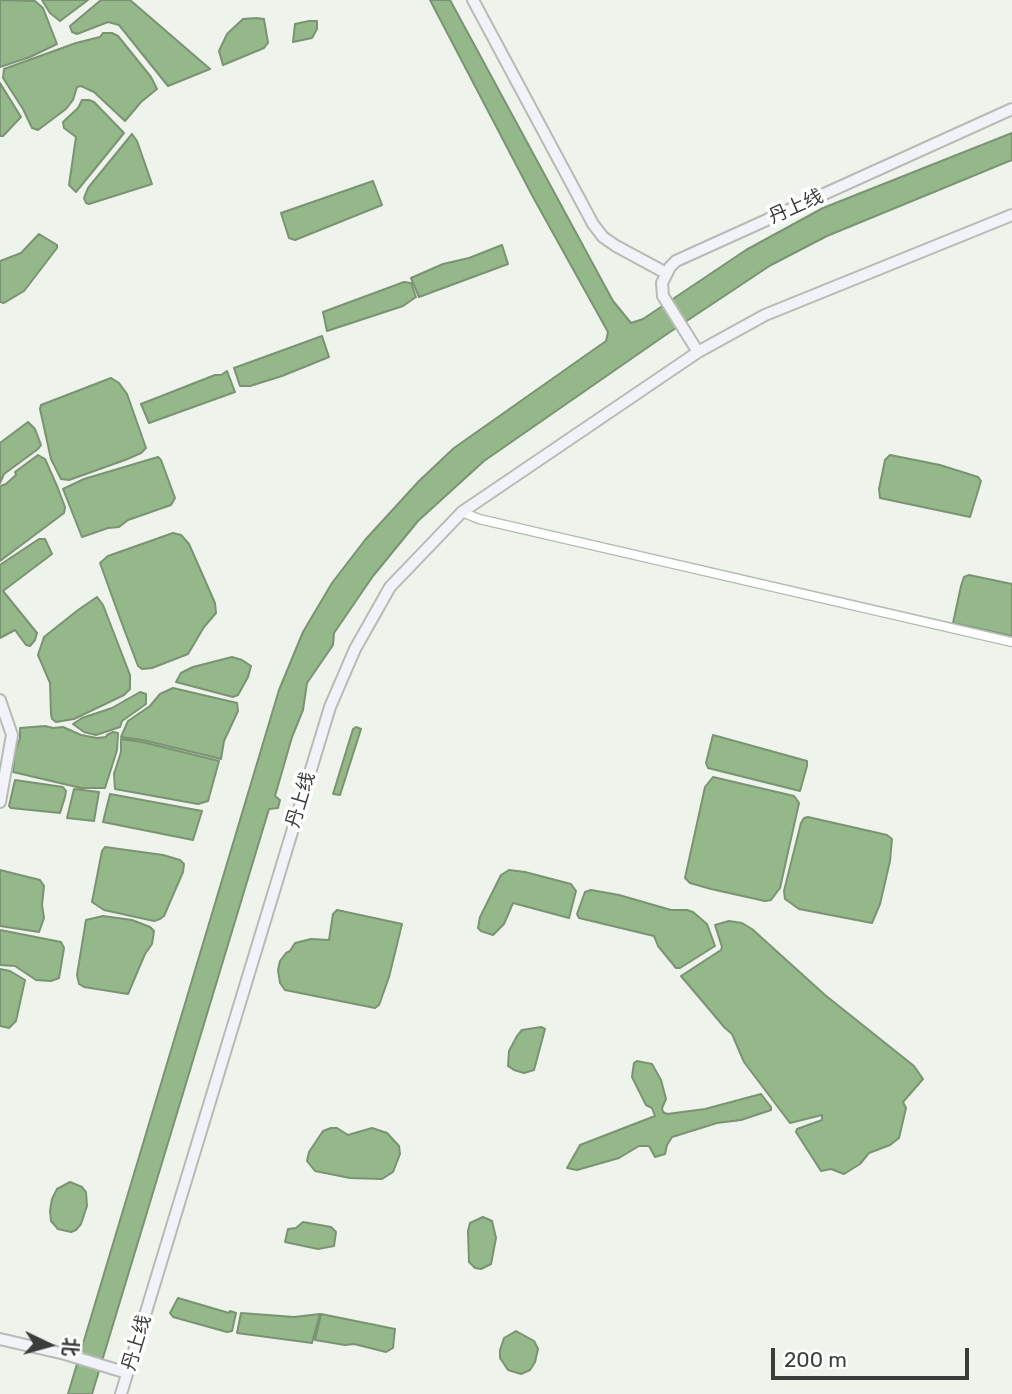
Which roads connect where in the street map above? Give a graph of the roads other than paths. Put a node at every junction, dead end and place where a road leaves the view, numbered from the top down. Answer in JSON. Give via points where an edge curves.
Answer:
{"nodes":[{"id":1,"x":473,"y":0,"type":"edge"},
{"id":2,"x":1012,"y":109,"type":"edge"},
{"id":3,"x":1012,"y":215,"type":"edge"},
{"id":4,"x":666,"y":273,"type":"junction"},
{"id":5,"x":698,"y":352,"type":"junction"},
{"id":6,"x":463,"y":512,"type":"junction"},
{"id":7,"x":1012,"y":642,"type":"edge"},
{"id":8,"x":0,"y":700,"type":"edge"},
{"id":9,"x":0,"y":802,"type":"edge"},
{"id":10,"x":0,"y":1339,"type":"edge"},
{"id":11,"x":127,"y":1373,"type":"junction"},
{"id":12,"x":121,"y":1394,"type":"edge"}],
"edges":[{"from":1,"to":4,"type":"main road","via":[[593,224],[616,246]]},
{"from":2,"to":4,"type":"main road","name":"丹上线","via":[[676,261]]},
{"from":3,"to":5,"type":"main road","name":"丹上线","via":[[765,315]]},
{"from":4,"to":5,"type":"main road","via":[[662,283],[665,299]]},
{"from":5,"to":6,"type":"main road","name":"丹上线"},
{"from":6,"to":7,"type":"street"},
{"from":6,"to":11,"type":"main road","name":"丹上线","via":[[390,587],[355,649],[330,707]]},
{"from":8,"to":9,"type":"main road","via":[[12,735]]},
{"from":10,"to":11,"type":"main road"},
{"from":11,"to":12,"type":"main road","name":"丹上线"}]}
